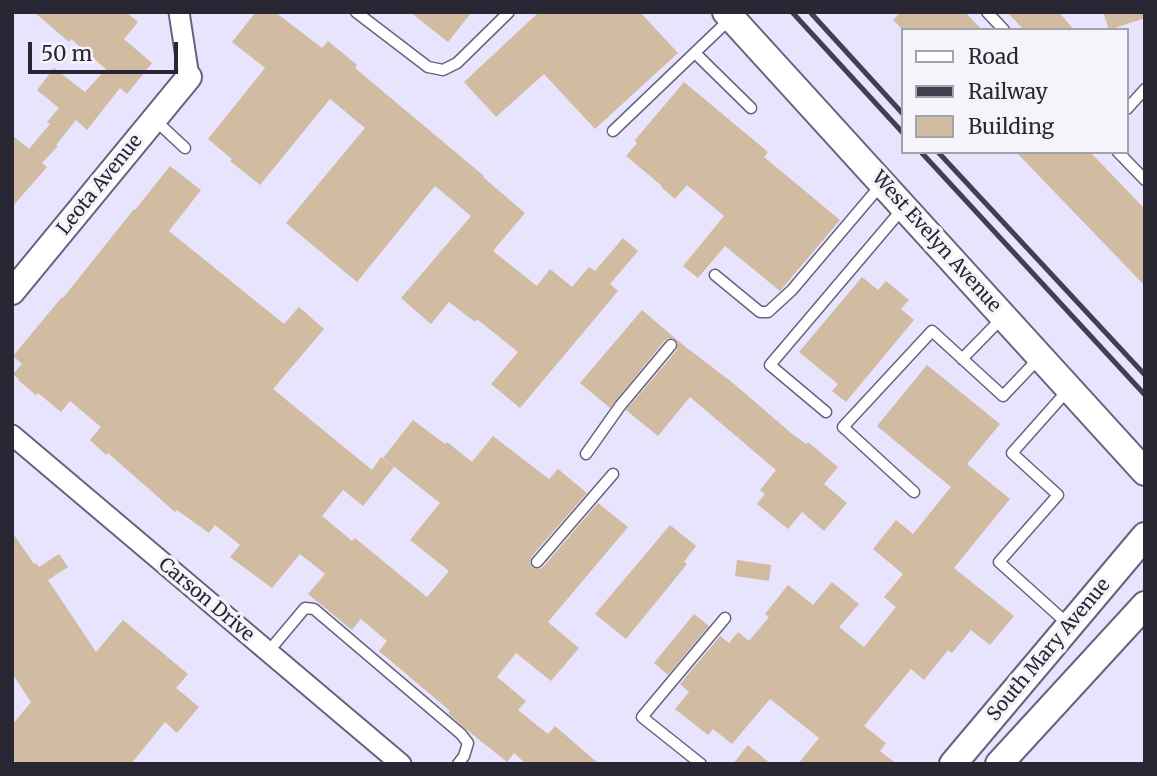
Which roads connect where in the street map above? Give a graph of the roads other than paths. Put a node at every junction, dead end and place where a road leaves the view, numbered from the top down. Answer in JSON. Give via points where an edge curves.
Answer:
{"nodes":[{"id":1,"x":179,"y":12,"type":"edge"},
{"id":2,"x":509,"y":12,"type":"edge"},
{"id":3,"x":988,"y":12,"type":"edge"},
{"id":4,"x":359,"y":13,"type":"edge"},
{"id":5,"x":729,"y":15,"type":"edge"},
{"id":6,"x":1002,"y":28,"type":"edge"},
{"id":7,"x":695,"y":53,"type":"junction"},
{"id":8,"x":189,"y":78,"type":"joint"},
{"id":9,"x":1145,"y":89,"type":"edge"},
{"id":10,"x":1129,"y":107,"type":"edge"},
{"id":11,"x":751,"y":108,"type":"dead end"},
{"id":12,"x":153,"y":119,"type":"junction"},
{"id":13,"x":613,"y":131,"type":"dead end"},
{"id":14,"x":186,"y":148,"type":"dead end"},
{"id":15,"x":1120,"y":154,"type":"edge"},
{"id":16,"x":1145,"y":180,"type":"edge"},
{"id":17,"x":883,"y":183,"type":"junction"},
{"id":18,"x":904,"y":206,"type":"junction"},
{"id":19,"x":715,"y":275,"type":"dead end"},
{"id":20,"x":12,"y":292,"type":"edge"},
{"id":21,"x":1004,"y":316,"type":"junction"},
{"id":22,"x":671,"y":345,"type":"dead end"},
{"id":23,"x":1040,"y":356,"type":"junction"},
{"id":24,"x":962,"y":359,"type":"junction"},
{"id":25,"x":1069,"y":389,"type":"junction"},
{"id":26,"x":826,"y":412,"type":"dead end"},
{"id":27,"x":12,"y":435,"type":"edge"},
{"id":28,"x":586,"y":454,"type":"dead end"},
{"id":29,"x":1145,"y":472,"type":"edge"},
{"id":30,"x":612,"y":474,"type":"dead end"},
{"id":31,"x":914,"y":492,"type":"dead end"},
{"id":32,"x":1145,"y":536,"type":"edge"},
{"id":33,"x":537,"y":562,"type":"dead end"},
{"id":34,"x":1138,"y":616,"type":"edge"},
{"id":35,"x":725,"y":618,"type":"dead end"},
{"id":36,"x":1070,"y":625,"type":"junction"},
{"id":37,"x":267,"y":652,"type":"junction"},
{"id":38,"x":401,"y":764,"type":"edge"},
{"id":39,"x":458,"y":764,"type":"edge"},
{"id":40,"x":701,"y":764,"type":"edge"},
{"id":41,"x":953,"y":764,"type":"edge"},
{"id":42,"x":999,"y":764,"type":"edge"}],
"edges":[{"from":1,"to":8,"type":"street"},
{"from":2,"to":4,"type":"lane","via":[[457,63],[443,70],[428,67]]},
{"from":3,"to":6,"type":"lane"},
{"from":5,"to":7,"type":"lane"},
{"from":5,"to":17,"type":"main road","name":"West Evelyn Avenue"},
{"from":7,"to":11,"type":"lane"},
{"from":7,"to":13,"type":"lane"},
{"from":8,"to":12,"type":"street","name":"Leota Avenue"},
{"from":9,"to":10,"type":"lane"},
{"from":12,"to":14,"type":"lane"},
{"from":12,"to":20,"type":"street","name":"Leota Avenue"},
{"from":15,"to":16,"type":"lane"},
{"from":17,"to":18,"type":"main road","name":"West Evelyn Avenue"},
{"from":17,"to":19,"type":"lane","via":[[768,312],[760,312]]},
{"from":18,"to":21,"type":"main road","name":"West Evelyn Avenue"},
{"from":18,"to":26,"type":"lane","via":[[770,365]]},
{"from":21,"to":23,"type":"main road","name":"West Evelyn Avenue"},
{"from":21,"to":24,"type":"lane"},
{"from":22,"to":28,"type":"lane"},
{"from":23,"to":24,"type":"lane","via":[[1003,396]]},
{"from":23,"to":25,"type":"main road","name":"West Evelyn Avenue"},
{"from":24,"to":31,"type":"lane","via":[[932,331],[843,427]]},
{"from":25,"to":29,"type":"main road","name":"West Evelyn Avenue"},
{"from":25,"to":36,"type":"lane","via":[[1012,453],[1058,495],[999,562]]},
{"from":27,"to":37,"type":"street","name":"Carson Drive"},
{"from":30,"to":33,"type":"lane"},
{"from":32,"to":36,"type":"main road","name":"South Mary Avenue"},
{"from":34,"to":42,"type":"main road","name":"South Mary Avenue"},
{"from":35,"to":40,"type":"lane","via":[[642,717]]},
{"from":36,"to":41,"type":"main road","name":"South Mary Avenue"},
{"from":37,"to":38,"type":"street","name":"Carson Drive"},
{"from":37,"to":39,"type":"lane","via":[[305,608],[314,609],[461,734],[468,743]]}]}
